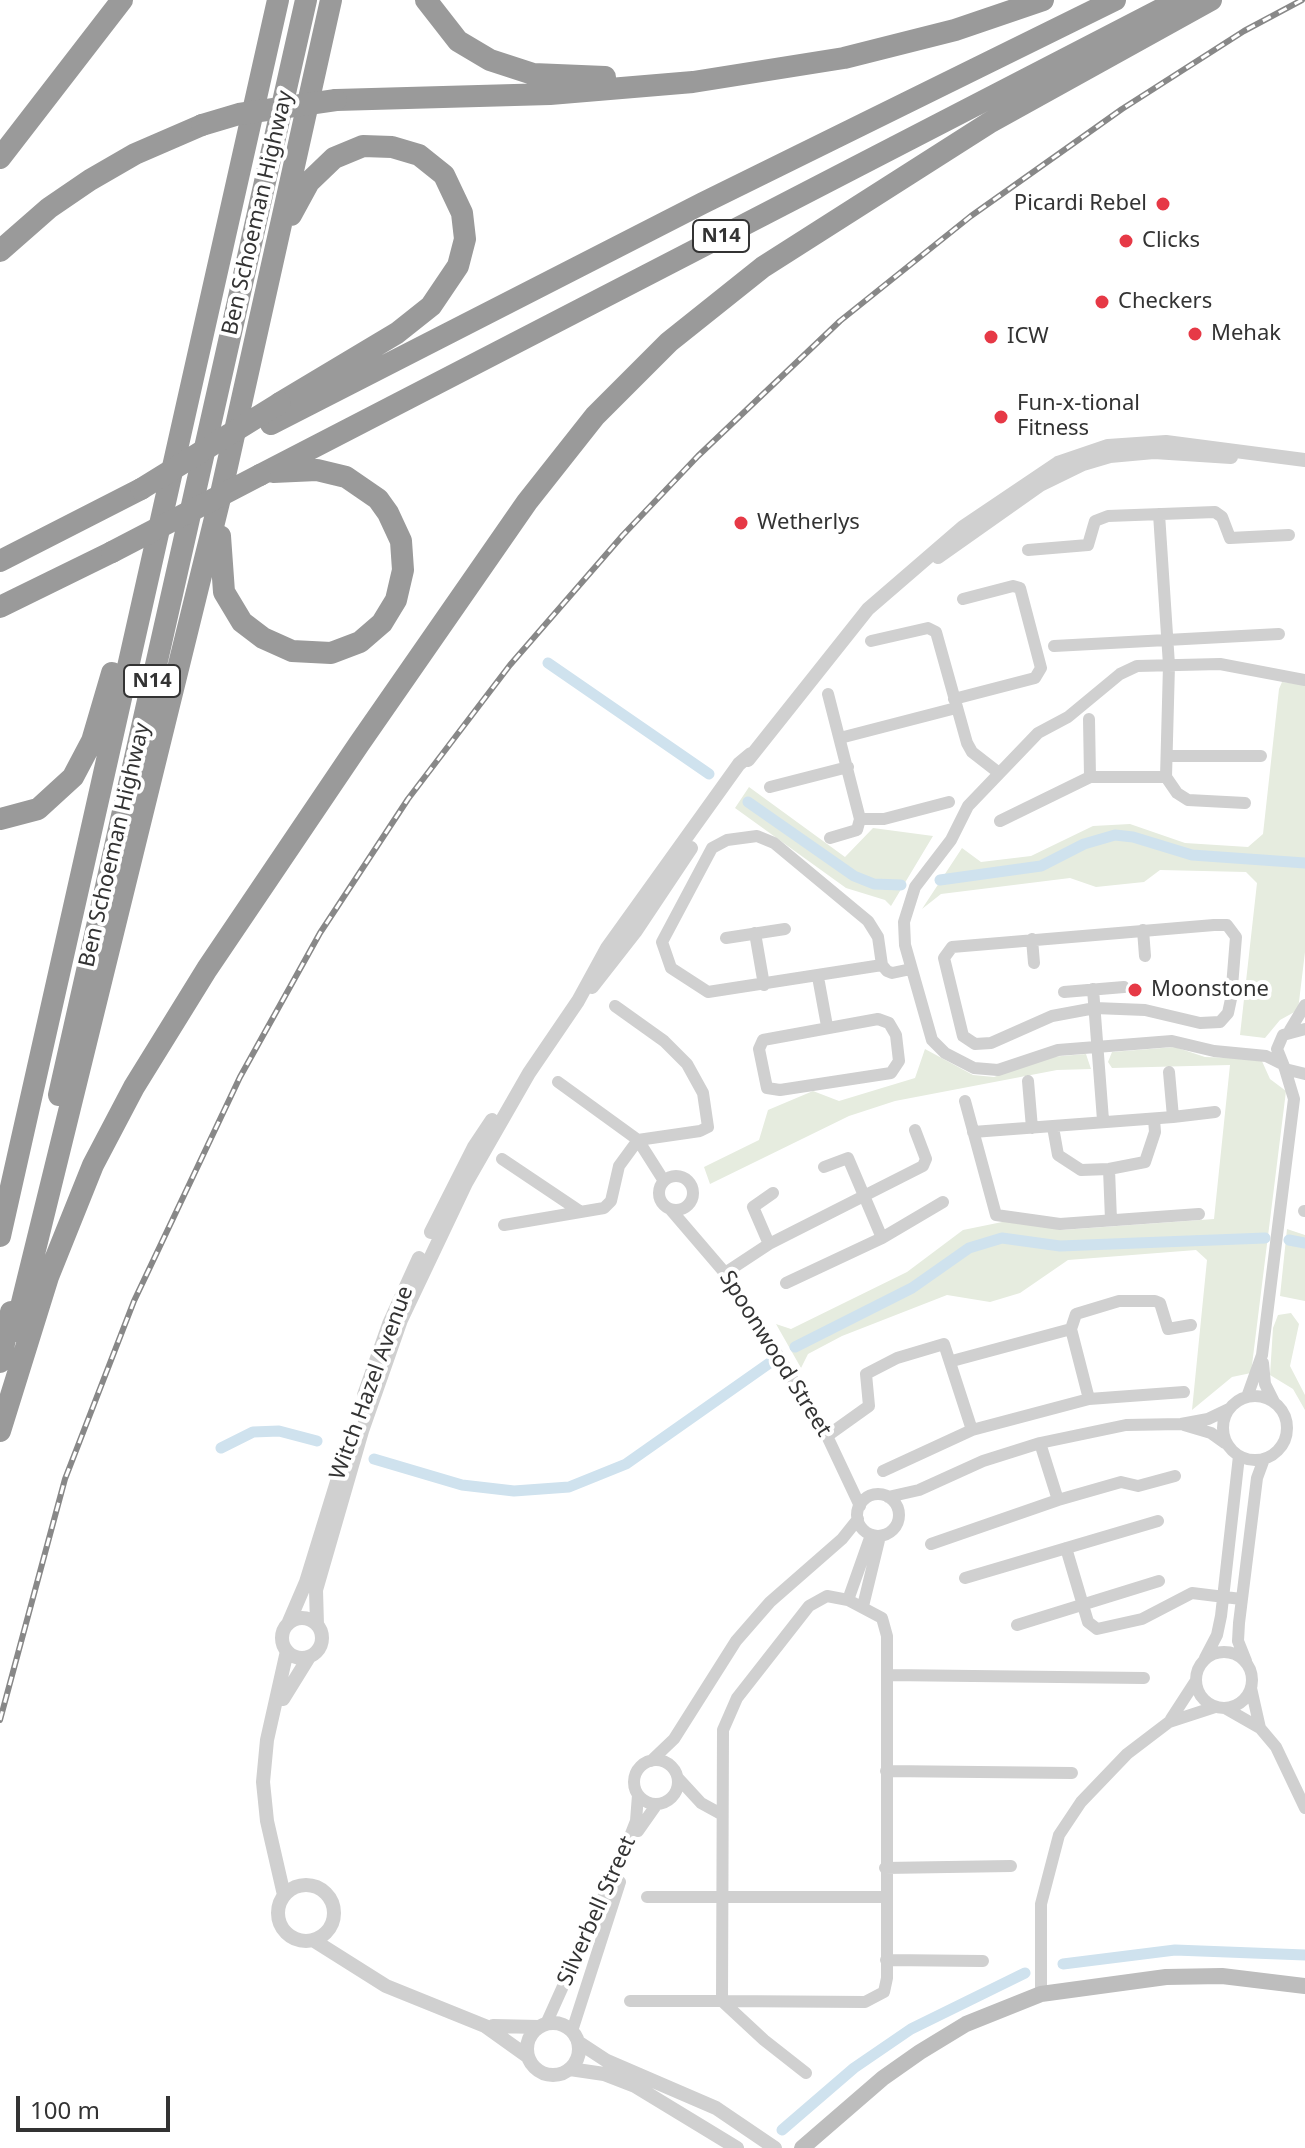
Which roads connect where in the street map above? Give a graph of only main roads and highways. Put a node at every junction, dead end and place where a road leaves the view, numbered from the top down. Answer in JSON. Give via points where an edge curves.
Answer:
{"nodes":[{"id":1,"x":122,"y":0,"type":"edge"},
{"id":2,"x":278,"y":0,"type":"edge"},
{"id":3,"x":306,"y":0,"type":"edge"},
{"id":4,"x":331,"y":0,"type":"edge"},
{"id":5,"x":426,"y":0,"type":"edge"},
{"id":6,"x":1043,"y":0,"type":"edge"},
{"id":7,"x":1115,"y":0,"type":"edge"},
{"id":8,"x":1179,"y":0,"type":"edge"},
{"id":9,"x":1211,"y":0,"type":"edge"},
{"id":10,"x":982,"y":21,"type":"junction"},
{"id":11,"x":0,"y":158,"type":"edge"},
{"id":12,"x":0,"y":251,"type":"edge"},
{"id":13,"x":266,"y":299,"type":"junction"},
{"id":14,"x":178,"y":442,"type":"junction"},
{"id":15,"x":262,"y":474,"type":"junction"},
{"id":16,"x":141,"y":489,"type":"junction"},
{"id":17,"x":220,"y":498,"type":"junction"},
{"id":18,"x":0,"y":561,"type":"edge"},
{"id":19,"x":75,"y":571,"type":"junction"},
{"id":20,"x":0,"y":607,"type":"edge"},
{"id":21,"x":0,"y":616,"type":"edge"},
{"id":22,"x":0,"y":819,"type":"edge"},
{"id":23,"x":0,"y":1236,"type":"edge"},
{"id":24,"x":0,"y":1362,"type":"edge"},
{"id":25,"x":0,"y":1378,"type":"edge"},
{"id":26,"x":0,"y":1431,"type":"edge"},
{"id":27,"x":1305,"y":1986,"type":"edge"},
{"id":28,"x":802,"y":2148,"type":"edge"}],
"edges":[{"from":1,"to":11,"type":"highway"},
{"from":2,"to":14,"type":"highway","name":"Ben Schoeman Highway","number":"N14"},
{"from":3,"to":24,"type":"highway","name":"Ben Schoeman Highway","number":"N14"},
{"from":4,"to":13,"type":"highway"},
{"from":5,"to":10,"type":"highway","via":[[458,41],[490,60],[533,74],[585,78],[735,64]]},
{"from":6,"to":10,"type":"highway"},
{"from":7,"to":16,"type":"highway","number":"N14","bridge":true},
{"from":8,"to":15,"type":"highway","number":"N14"},
{"from":9,"to":26,"type":"highway","via":[[989,123],[763,267],[669,342],[595,416],[527,502],[359,744],[134,1087],[93,1165],[48,1277]]},
{"from":10,"to":12,"type":"highway","bridge":true,"via":[[844,58],[693,82],[550,94],[336,100],[239,114],[135,154],[49,208]]},
{"from":13,"to":16,"type":"highway","bridge":true,"via":[[298,199],[334,158],[363,146],[407,150],[433,165],[451,185],[465,239],[458,266],[441,294],[397,333]]},
{"from":13,"to":17,"type":"highway"},
{"from":14,"to":22,"type":"highway","via":[[83,762],[52,800],[25,815]]},
{"from":14,"to":23,"type":"highway","name":"Ben Schoeman Highway","number":"N14"},
{"from":15,"to":17,"type":"highway","via":[[317,470],[346,477],[378,499],[396,526],[403,556],[401,584],[382,623],[360,642],[331,653],[304,654],[271,643],[242,622],[221,576]]},
{"from":15,"to":19,"type":"highway","number":"N14","bridge":true},
{"from":16,"to":18,"type":"highway","number":"N14"},
{"from":17,"to":25,"type":"highway","via":[[48,1203]]},
{"from":19,"to":20,"type":"highway","number":"N14"},
{"from":19,"to":21,"type":"highway"},
{"from":27,"to":28,"type":"main road","via":[[1222,1976],[1180,1977],[1041,1994],[966,2024],[920,2052]]}]}
